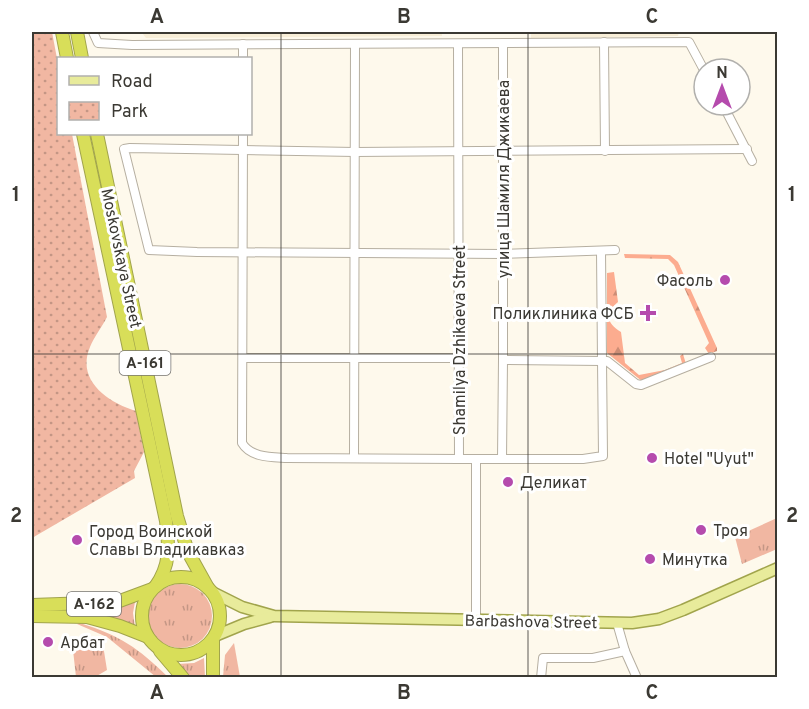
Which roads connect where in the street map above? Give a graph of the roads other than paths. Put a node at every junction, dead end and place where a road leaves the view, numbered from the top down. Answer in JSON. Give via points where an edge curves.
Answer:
{"nodes":[{"id":1,"x":62,"y":32,"type":"edge"},
{"id":2,"x":77,"y":32,"type":"edge"},
{"id":3,"x":93,"y":32,"type":"edge"},
{"id":4,"x":604,"y":42,"type":"junction"},
{"id":5,"x":503,"y":43,"type":"junction"},
{"id":6,"x":243,"y":44,"type":"junction"},
{"id":7,"x":355,"y":44,"type":"junction"},
{"id":8,"x":458,"y":44,"type":"junction"},
{"id":9,"x":67,"y":57,"type":"edge"},
{"id":10,"x":82,"y":57,"type":"edge"},
{"id":11,"x":243,"y":57,"type":"edge"},
{"id":12,"x":697,"y":57,"type":"edge"},
{"id":13,"x":730,"y":117,"type":"edge"},
{"id":14,"x":83,"y":135,"type":"edge"},
{"id":15,"x":97,"y":135,"type":"edge"},
{"id":16,"x":243,"y":135,"type":"edge"},
{"id":17,"x":747,"y":149,"type":"junction"},
{"id":18,"x":459,"y":150,"type":"junction"},
{"id":19,"x":243,"y":151,"type":"junction"},
{"id":20,"x":502,"y":151,"type":"junction"},
{"id":21,"x":605,"y":151,"type":"junction"},
{"id":22,"x":356,"y":152,"type":"junction"},
{"id":23,"x":752,"y":160,"type":"dead end"},
{"id":24,"x":615,"y":250,"type":"dead end"},
{"id":25,"x":601,"y":251,"type":"junction"},
{"id":26,"x":243,"y":252,"type":"junction"},
{"id":27,"x":356,"y":253,"type":"junction"},
{"id":28,"x":459,"y":254,"type":"junction"},
{"id":29,"x":503,"y":254,"type":"junction"},
{"id":30,"x":711,"y":357,"type":"dead end"},
{"id":31,"x":243,"y":358,"type":"junction"},
{"id":32,"x":355,"y":358,"type":"junction"},
{"id":33,"x":458,"y":358,"type":"junction"},
{"id":34,"x":503,"y":360,"type":"junction"},
{"id":35,"x":602,"y":360,"type":"junction"},
{"id":36,"x":354,"y":458,"type":"junction"},
{"id":37,"x":459,"y":459,"type":"junction"},
{"id":38,"x":476,"y":459,"type":"junction"},
{"id":39,"x":501,"y":459,"type":"junction"},
{"id":40,"x":777,"y":567,"type":"edge"},
{"id":41,"x":154,"y":587,"type":"junction"},
{"id":42,"x":210,"y":590,"type":"junction"},
{"id":43,"x":32,"y":605,"type":"edge"},
{"id":44,"x":32,"y":616,"type":"edge"},
{"id":45,"x":274,"y":616,"type":"junction"},
{"id":46,"x":476,"y":621,"type":"junction"},
{"id":47,"x":617,"y":623,"type":"junction"},
{"id":48,"x":148,"y":638,"type":"junction"},
{"id":49,"x":214,"y":638,"type":"junction"},
{"id":50,"x":158,"y":648,"type":"junction"},
{"id":51,"x":625,"y":651,"type":"junction"},
{"id":52,"x":183,"y":678,"type":"edge"},
{"id":53,"x":213,"y":678,"type":"edge"},
{"id":54,"x":541,"y":678,"type":"edge"},
{"id":55,"x":637,"y":678,"type":"edge"}],
"edges":[{"from":1,"to":9,"type":"highway"},
{"from":2,"to":10,"type":"highway"},
{"from":3,"to":6,"type":"street","via":[[98,42],[104,44]]},
{"from":4,"to":5,"type":"street"},
{"from":4,"to":12,"type":"street","via":[[688,42]]},
{"from":4,"to":21,"type":"street"},
{"from":5,"to":8,"type":"street"},
{"from":5,"to":20,"type":"street","name":"улица Шамиля Джикаева"},
{"from":6,"to":7,"type":"street"},
{"from":6,"to":11,"type":"street"},
{"from":7,"to":8,"type":"street"},
{"from":7,"to":22,"type":"street"},
{"from":8,"to":18,"type":"street","name":"Shamilya Dzhikaeva Street"},
{"from":13,"to":17,"type":"street"},
{"from":14,"to":41,"type":"highway","name":"Moskovskaya Street","number":"А-161","via":[[165,521],[168,562]]},
{"from":15,"to":42,"type":"highway","name":"Moskovskaya Street","number":"А-161","via":[[177,516],[188,552]]},
{"from":16,"to":19,"type":"street"},
{"from":17,"to":21,"type":"street"},
{"from":17,"to":23,"type":"street"},
{"from":18,"to":20,"type":"street"},
{"from":18,"to":22,"type":"street"},
{"from":18,"to":28,"type":"street","name":"Shamilya Dzhikaeva Street"},
{"from":19,"to":22,"type":"street"},
{"from":19,"to":26,"type":"street"},
{"from":19,"to":26,"type":"street","via":[[124,149],[149,250]]},
{"from":20,"to":21,"type":"street"},
{"from":20,"to":29,"type":"street","name":"улица Шамиля Джикаева"},
{"from":22,"to":27,"type":"street"},
{"from":24,"to":25,"type":"street"},
{"from":25,"to":29,"type":"street"},
{"from":25,"to":35,"type":"street"},
{"from":26,"to":27,"type":"street"},
{"from":26,"to":31,"type":"street"},
{"from":27,"to":28,"type":"street"},
{"from":27,"to":32,"type":"street"},
{"from":28,"to":29,"type":"street"},
{"from":28,"to":33,"type":"street","name":"Shamilya Dzhikaeva Street"},
{"from":29,"to":34,"type":"street","name":"улица Шамиля Джикаева"},
{"from":30,"to":35,"type":"street","via":[[641,385]]},
{"from":31,"to":32,"type":"street"},
{"from":31,"to":36,"type":"street","via":[[245,448],[264,456]]},
{"from":32,"to":33,"type":"street"},
{"from":32,"to":36,"type":"street"},
{"from":33,"to":37,"type":"street","name":"Shamilya Dzhikaeva Street"},
{"from":34,"to":35,"type":"street"},
{"from":34,"to":39,"type":"street","name":"улица Шамиля Джикаева"},
{"from":35,"to":39,"type":"street","via":[[603,456]]},
{"from":36,"to":37,"type":"street"},
{"from":37,"to":38,"type":"street","name":"Shamilya Dzhikaeva Street"},
{"from":38,"to":39,"type":"street"},
{"from":38,"to":46,"type":"street","name":"Shamilya Dzhikaeva Street"},
{"from":40,"to":47,"type":"main road","name":"Barbashova Street","via":[[659,619]]},
{"from":41,"to":42,"type":"highway","via":[[179,577],[197,581]]},
{"from":41,"to":43,"type":"highway","number":"А-162","via":[[117,602]]},
{"from":41,"to":48,"type":"highway","number":"А-161","via":[[142,615]]},
{"from":42,"to":45,"type":"main road","name":"Barbashova Street","via":[[242,607]]},
{"from":42,"to":49,"type":"highway","number":"А-161","via":[[220,611]]},
{"from":44,"to":48,"type":"highway","number":"А-162","via":[[87,617]]},
{"from":45,"to":46,"type":"main road","name":"Barbashova Street"},
{"from":45,"to":49,"type":"main road","name":"Barbashova Street"},
{"from":46,"to":47,"type":"main road","name":"Barbashova Street"},
{"from":47,"to":51,"type":"street"},
{"from":48,"to":50,"type":"highway"},
{"from":49,"to":50,"type":"highway","via":[[201,650],[184,656]]},
{"from":49,"to":53,"type":"highway","number":"А-161"},
{"from":50,"to":52,"type":"highway"},
{"from":51,"to":54,"type":"street","via":[[593,658],[543,658]]},
{"from":51,"to":55,"type":"street"}]}
